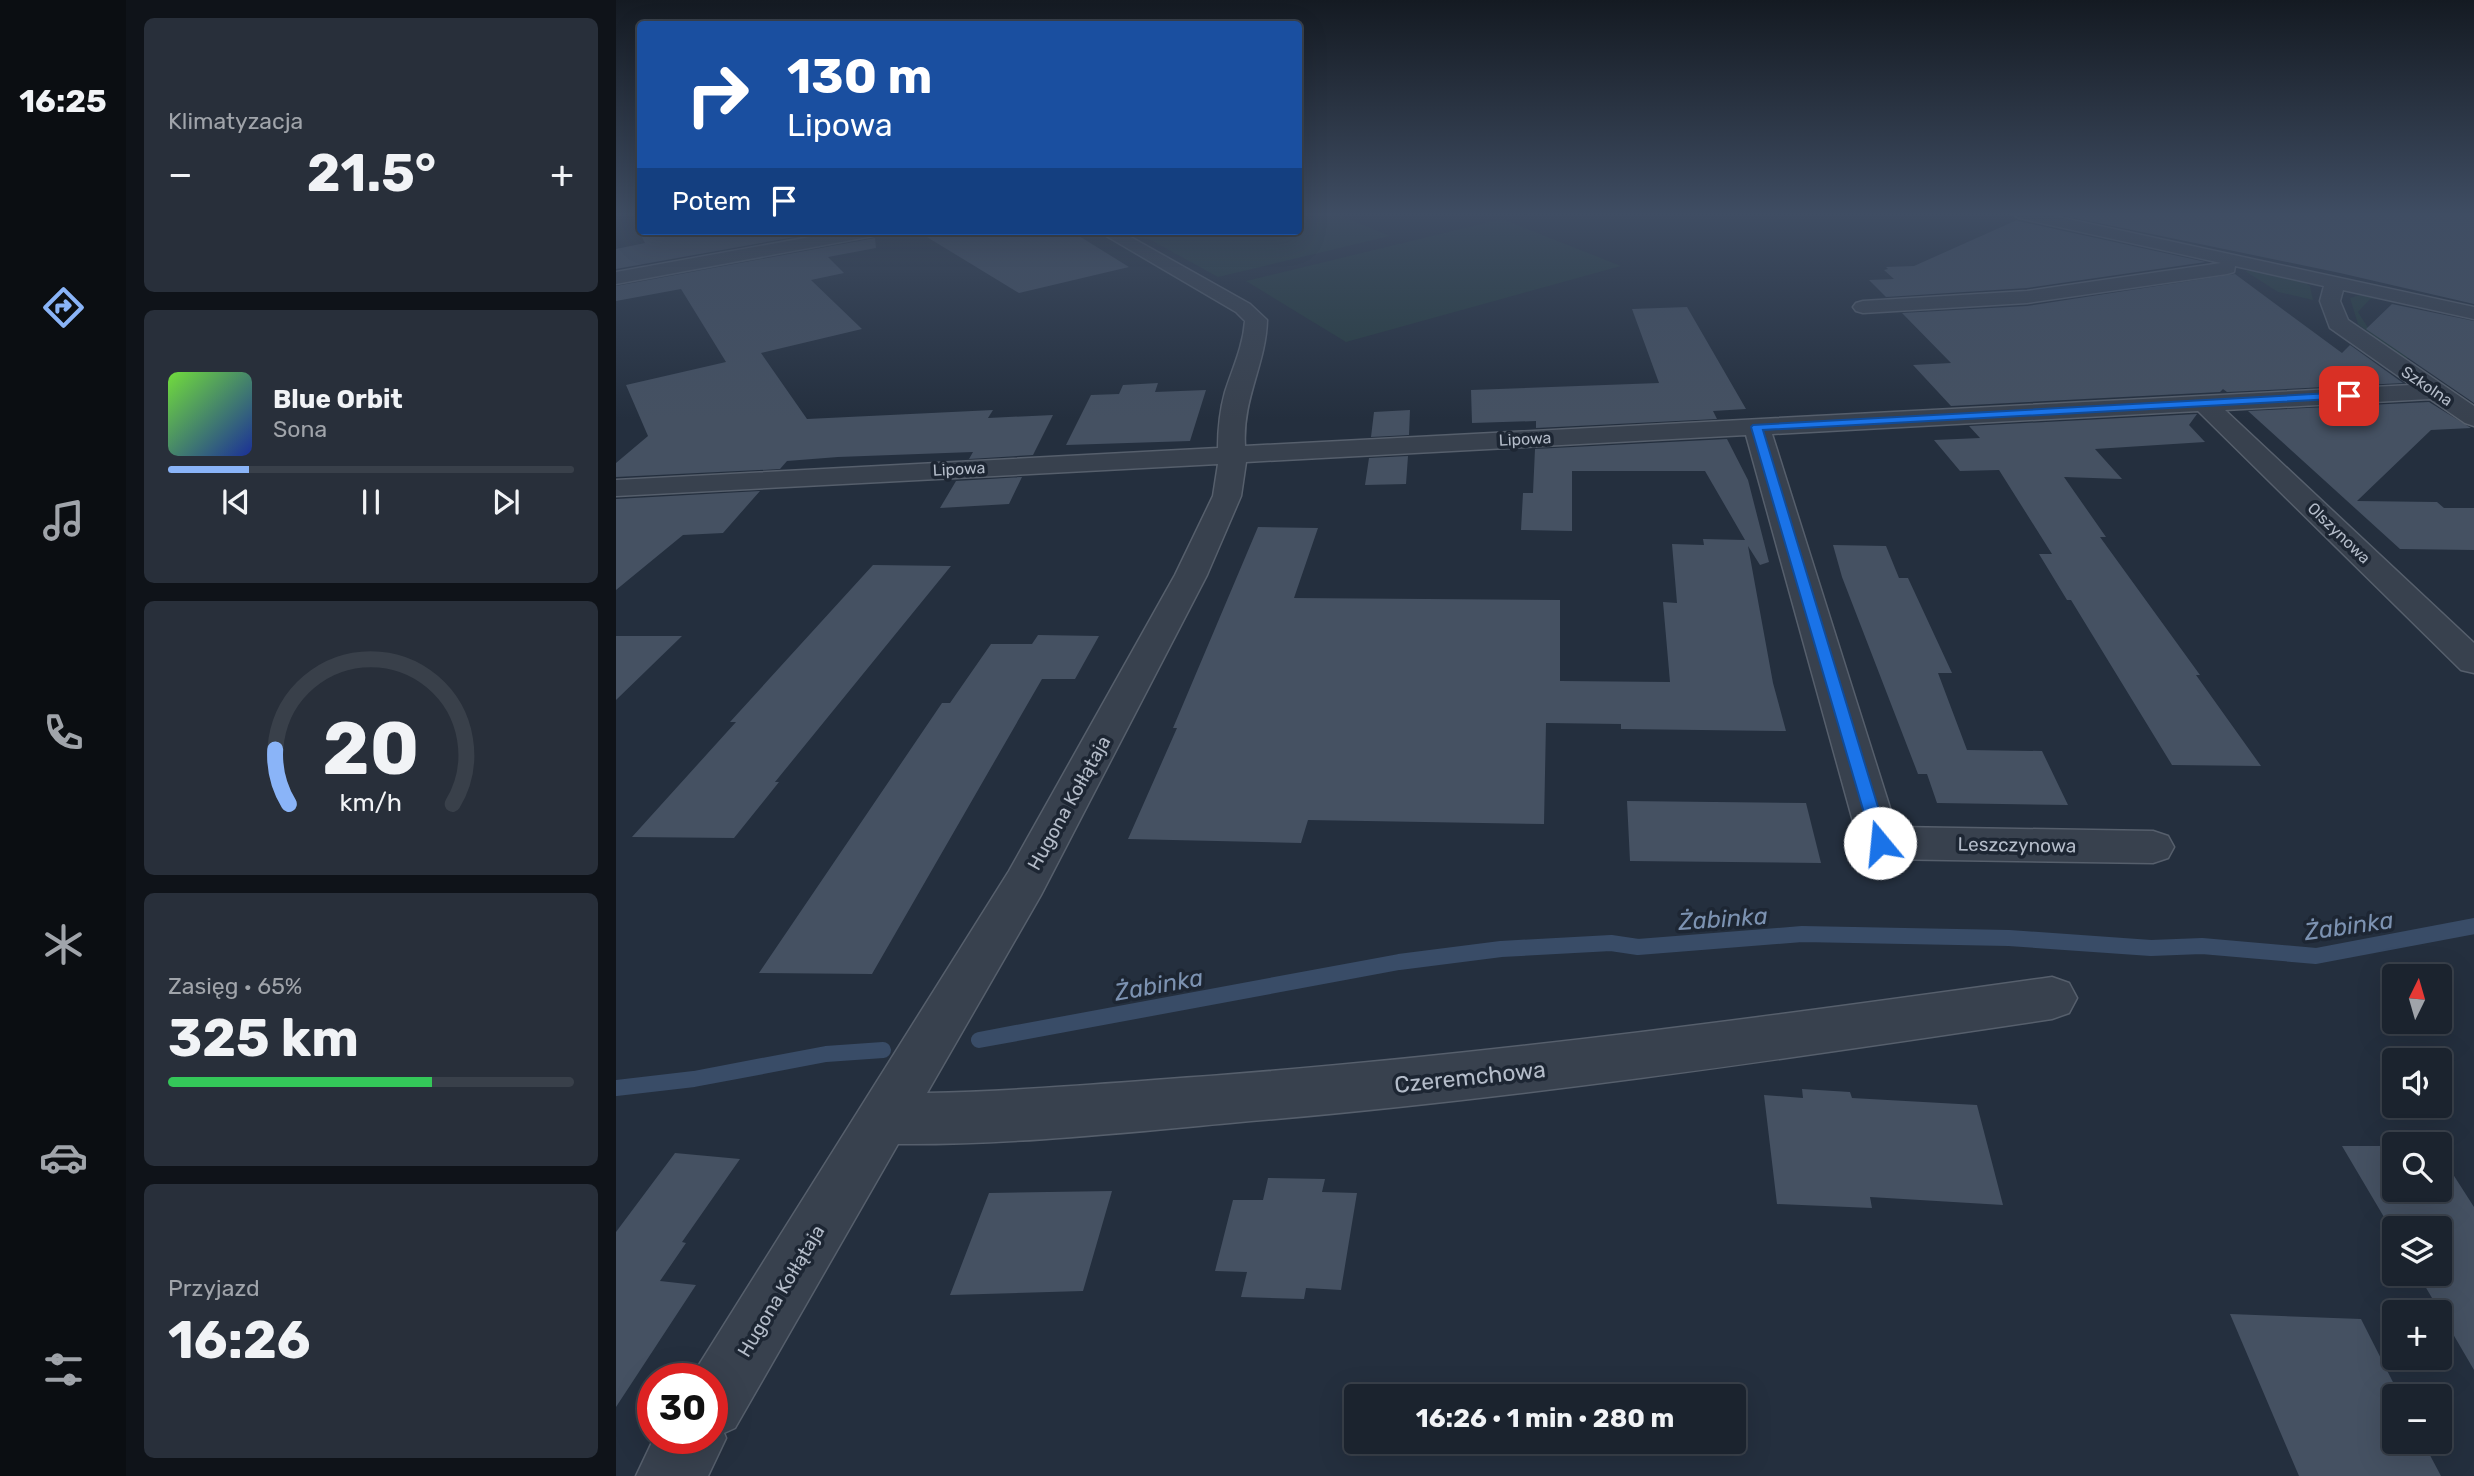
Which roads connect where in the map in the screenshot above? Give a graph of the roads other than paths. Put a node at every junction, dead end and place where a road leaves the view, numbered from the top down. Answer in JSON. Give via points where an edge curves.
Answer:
{"nodes":[{"id":1,"x":1197,"y":282,"type":"edge"},
{"id":2,"x":2130,"y":282,"type":"edge"},
{"id":3,"x":2331,"y":282,"type":"edge"},
{"id":4,"x":2336,"y":283,"type":"junction"},
{"id":5,"x":1863,"y":307,"type":"dead end"},
{"id":6,"x":2474,"y":313,"type":"edge"},
{"id":7,"x":2434,"y":391,"type":"junction"},
{"id":8,"x":2205,"y":404,"type":"junction"},
{"id":9,"x":2471,"y":414,"type":"edge"},
{"id":10,"x":1757,"y":427,"type":"junction"},
{"id":11,"x":1232,"y":454,"type":"junction"},
{"id":12,"x":616,"y":488,"type":"edge"},
{"id":13,"x":2474,"y":662,"type":"edge"},
{"id":14,"x":2153,"y":847,"type":"dead end"},
{"id":15,"x":2052,"y":998,"type":"dead end"},
{"id":16,"x":884,"y":1118,"type":"junction"},
{"id":17,"x":728,"y":1378,"type":"edge"},
{"id":18,"x":683,"y":1454,"type":"edge"},
{"id":19,"x":670,"y":1476,"type":"edge"}],
"edges":[{"from":1,"to":11,"type":"street","name":"Hugona Kołłątaja","via":[[1256,320],[1255,342],[1237,393]]},
{"from":2,"to":5,"type":"street","via":[[2027,297]]},
{"from":3,"to":4,"type":"street"},
{"from":4,"to":6,"type":"street"},
{"from":4,"to":7,"type":"street","name":"Szkolna","via":[[2330,302],[2338,323]]},
{"from":7,"to":8,"type":"street","name":"Lipowa"},
{"from":7,"to":9,"type":"street","name":"Szkolna"},
{"from":8,"to":10,"type":"street","name":"Lipowa"},
{"from":8,"to":13,"type":"street","name":"Olszynowa"},
{"from":10,"to":11,"type":"street","name":"Lipowa"},
{"from":10,"to":14,"type":"street","name":"Leszczynowa","via":[[1880,843]]},
{"from":11,"to":12,"type":"street","name":"Lipowa"},
{"from":11,"to":16,"type":"street","name":"Hugona Kołłątaja","via":[[1223,508],[1174,607],[1031,872]]},
{"from":15,"to":16,"type":"street","name":"Czeremchowa","via":[[1769,1040],[1432,1082],[963,1118]]},
{"from":16,"to":17,"type":"street","name":"Hugona Kołłątaja"},
{"from":18,"to":19,"type":"street"}]}
